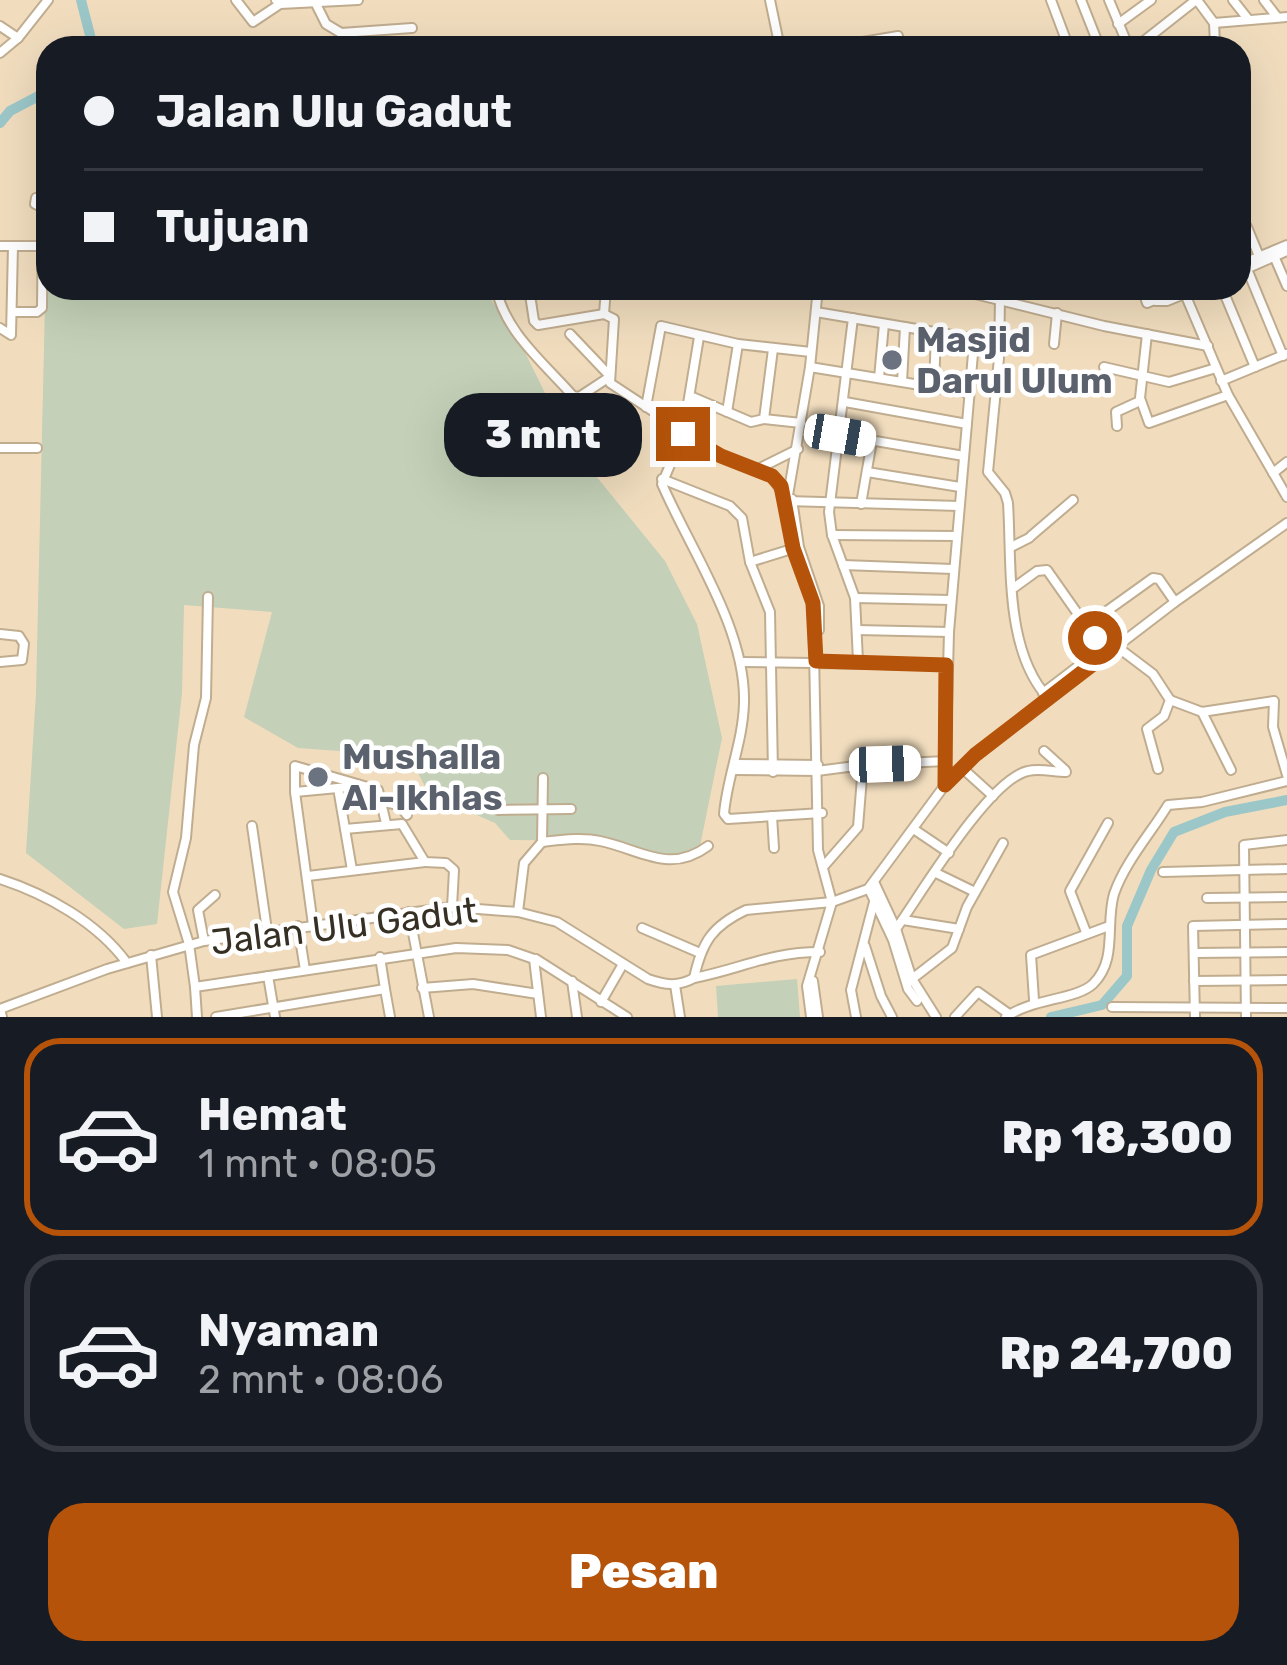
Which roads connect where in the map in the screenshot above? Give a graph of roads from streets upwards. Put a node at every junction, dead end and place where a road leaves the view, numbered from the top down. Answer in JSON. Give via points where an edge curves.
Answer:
{"nodes":[{"id":1,"x":48,"y":0,"type":"edge"},
{"id":2,"x":236,"y":0,"type":"edge"},
{"id":3,"x":358,"y":0,"type":"edge"},
{"id":4,"x":770,"y":0,"type":"edge"},
{"id":5,"x":1052,"y":0,"type":"edge"},
{"id":6,"x":1081,"y":0,"type":"edge"},
{"id":7,"x":1109,"y":0,"type":"edge"},
{"id":8,"x":1150,"y":0,"type":"edge"},
{"id":9,"x":1196,"y":0,"type":"edge"},
{"id":10,"x":1233,"y":0,"type":"edge"},
{"id":11,"x":1264,"y":0,"type":"edge"},
{"id":12,"x":278,"y":2,"type":"edge"},
{"id":13,"x":316,"y":4,"type":"junction"},
{"id":14,"x":1283,"y":18,"type":"edge"},
{"id":15,"x":1249,"y":20,"type":"junction"},
{"id":16,"x":1214,"y":23,"type":"junction"},
{"id":17,"x":1118,"y":25,"type":"junction"},
{"id":18,"x":0,"y":26,"type":"edge"},
{"id":19,"x":412,"y":28,"type":"dead end"},
{"id":20,"x":778,"y":36,"type":"edge"},
{"id":21,"x":1065,"y":36,"type":"edge"},
{"id":22,"x":1095,"y":36,"type":"edge"},
{"id":23,"x":1125,"y":36,"type":"edge"},
{"id":24,"x":1148,"y":36,"type":"edge"},
{"id":25,"x":1215,"y":36,"type":"edge"},
{"id":26,"x":18,"y":38,"type":"junction"},
{"id":27,"x":0,"y":53,"type":"edge"},
{"id":28,"x":36,"y":198,"type":"dead end"},
{"id":29,"x":36,"y":206,"type":"edge"},
{"id":30,"x":1251,"y":236,"type":"edge"},
{"id":31,"x":0,"y":246,"type":"edge"},
{"id":32,"x":13,"y":246,"type":"junction"},
{"id":33,"x":36,"y":246,"type":"edge"},
{"id":34,"x":1287,"y":248,"type":"edge"},
{"id":35,"x":1274,"y":256,"type":"junction"},
{"id":36,"x":1260,"y":257,"type":"junction"},
{"id":37,"x":1251,"y":263,"type":"edge"},
{"id":38,"x":1251,"y":265,"type":"edge"},
{"id":39,"x":1287,"y":286,"type":"edge"},
{"id":40,"x":1251,"y":287,"type":"edge"},
{"id":41,"x":41,"y":300,"type":"edge"},
{"id":42,"x":498,"y":300,"type":"edge"},
{"id":43,"x":531,"y":300,"type":"edge"},
{"id":44,"x":605,"y":300,"type":"edge"},
{"id":45,"x":817,"y":300,"type":"edge"},
{"id":46,"x":1000,"y":300,"type":"edge"},
{"id":47,"x":1007,"y":300,"type":"edge"},
{"id":48,"x":1188,"y":300,"type":"edge"},
{"id":49,"x":1227,"y":300,"type":"edge"},
{"id":50,"x":12,"y":312,"type":"junction"},
{"id":51,"x":816,"y":312,"type":"junction"},
{"id":52,"x":604,"y":314,"type":"junction"},
{"id":53,"x":1057,"y":314,"type":"junction"},
{"id":54,"x":853,"y":318,"type":"junction"},
{"id":55,"x":884,"y":324,"type":"junction"},
{"id":56,"x":905,"y":327,"type":"junction"},
{"id":57,"x":0,"y":328,"type":"edge"},
{"id":58,"x":936,"y":332,"type":"junction"},
{"id":59,"x":570,"y":334,"type":"dead end"},
{"id":60,"x":1147,"y":334,"type":"junction"},
{"id":61,"x":699,"y":337,"type":"junction"},
{"id":62,"x":738,"y":344,"type":"junction"},
{"id":63,"x":1054,"y":344,"type":"dead end"},
{"id":64,"x":1208,"y":346,"type":"junction"},
{"id":65,"x":773,"y":349,"type":"junction"},
{"id":66,"x":811,"y":352,"type":"junction"},
{"id":67,"x":1285,"y":355,"type":"edge"},
{"id":68,"x":810,"y":367,"type":"junction"},
{"id":69,"x":1104,"y":367,"type":"dead end"},
{"id":70,"x":1255,"y":367,"type":"junction"},
{"id":71,"x":1216,"y":368,"type":"junction"},
{"id":72,"x":849,"y":373,"type":"junction"},
{"id":73,"x":608,"y":376,"type":"junction"},
{"id":74,"x":1141,"y":376,"type":"junction"},
{"id":75,"x":880,"y":378,"type":"junction"},
{"id":76,"x":1221,"y":381,"type":"junction"},
{"id":77,"x":902,"y":382,"type":"junction"},
{"id":78,"x":934,"y":387,"type":"junction"},
{"id":79,"x":969,"y":393,"type":"junction"},
{"id":80,"x":1228,"y":395,"type":"junction"},
{"id":81,"x":690,"y":396,"type":"junction"},
{"id":82,"x":1141,"y":401,"type":"junction"},
{"id":83,"x":845,"y":402,"type":"junction"},
{"id":84,"x":646,"y":406,"type":"junction"},
{"id":85,"x":728,"y":412,"type":"junction"},
{"id":86,"x":764,"y":419,"type":"junction"},
{"id":87,"x":801,"y":423,"type":"junction"},
{"id":88,"x":967,"y":424,"type":"junction"},
{"id":89,"x":1117,"y":426,"type":"dead end"},
{"id":90,"x":683,"y":434,"type":"junction"},
{"id":91,"x":840,"y":435,"type":"junction"},
{"id":92,"x":872,"y":441,"type":"junction"},
{"id":93,"x":0,"y":448,"type":"edge"},
{"id":94,"x":37,"y":448,"type":"dead end"},
{"id":95,"x":798,"y":449,"type":"junction"},
{"id":96,"x":964,"y":456,"type":"junction"},
{"id":97,"x":1287,"y":462,"type":"edge"},
{"id":98,"x":758,"y":469,"type":"junction"},
{"id":99,"x":867,"y":472,"type":"junction"},
{"id":100,"x":1273,"y":473,"type":"junction"},
{"id":101,"x":662,"y":479,"type":"junction"},
{"id":102,"x":961,"y":487,"type":"junction"},
{"id":103,"x":1287,"y":496,"type":"edge"},
{"id":104,"x":790,"y":498,"type":"junction"},
{"id":105,"x":1073,"y":500,"type":"dead end"},
{"id":106,"x":829,"y":502,"type":"junction"},
{"id":107,"x":861,"y":504,"type":"junction"},
{"id":108,"x":959,"y":506,"type":"junction"},
{"id":109,"x":1287,"y":523,"type":"edge"},
{"id":110,"x":832,"y":535,"type":"junction"},
{"id":111,"x":956,"y":536,"type":"junction"},
{"id":112,"x":1011,"y":547,"type":"junction"},
{"id":113,"x":796,"y":548,"type":"junction"},
{"id":114,"x":751,"y":562,"type":"junction"},
{"id":115,"x":843,"y":565,"type":"junction"},
{"id":116,"x":953,"y":568,"type":"junction"},
{"id":117,"x":1014,"y":588,"type":"junction"},
{"id":118,"x":208,"y":597,"type":"dead end"},
{"id":119,"x":855,"y":598,"type":"junction"},
{"id":120,"x":951,"y":600,"type":"junction"},
{"id":121,"x":1174,"y":602,"type":"junction"},
{"id":122,"x":1086,"y":626,"type":"junction"},
{"id":123,"x":856,"y":631,"type":"junction"},
{"id":124,"x":949,"y":632,"type":"junction"},
{"id":125,"x":0,"y":634,"type":"edge"},
{"id":126,"x":1116,"y":646,"type":"junction"},
{"id":127,"x":1104,"y":651,"type":"junction"},
{"id":128,"x":771,"y":660,"type":"junction"},
{"id":129,"x":817,"y":661,"type":"junction"},
{"id":130,"x":0,"y":662,"type":"edge"},
{"id":131,"x":741,"y":662,"type":"junction"},
{"id":132,"x":858,"y":662,"type":"junction"},
{"id":133,"x":946,"y":665,"type":"junction"},
{"id":134,"x":1046,"y":696,"type":"junction"},
{"id":135,"x":1170,"y":700,"type":"junction"},
{"id":136,"x":1202,"y":712,"type":"junction"},
{"id":137,"x":1044,"y":751,"type":"dead end"},
{"id":138,"x":946,"y":761,"type":"junction"},
{"id":139,"x":863,"y":765,"type":"junction"},
{"id":140,"x":734,"y":767,"type":"junction"},
{"id":141,"x":962,"y":767,"type":"junction"},
{"id":142,"x":820,"y":768,"type":"junction"},
{"id":143,"x":774,"y":769,"type":"junction"},
{"id":144,"x":1157,"y":769,"type":"dead end"},
{"id":145,"x":1231,"y":770,"type":"dead end"},
{"id":146,"x":543,"y":778,"type":"dead end"},
{"id":147,"x":1287,"y":778,"type":"edge"},
{"id":148,"x":366,"y":785,"type":"junction"},
{"id":149,"x":945,"y":785,"type":"junction"},
{"id":150,"x":338,"y":788,"type":"junction"},
{"id":151,"x":295,"y":792,"type":"junction"},
{"id":152,"x":993,"y":796,"type":"junction"},
{"id":153,"x":383,"y":802,"type":"junction"},
{"id":154,"x":571,"y":809,"type":"dead end"},
{"id":155,"x":498,"y":810,"type":"dead end"},
{"id":156,"x":544,"y":811,"type":"junction"},
{"id":157,"x":820,"y":813,"type":"junction"},
{"id":158,"x":407,"y":815,"type":"dead end"},
{"id":159,"x":772,"y":816,"type":"junction"},
{"id":160,"x":1108,"y":823,"type":"dead end"},
{"id":161,"x":386,"y":824,"type":"junction"},
{"id":162,"x":252,"y":826,"type":"dead end"},
{"id":163,"x":345,"y":829,"type":"junction"},
{"id":164,"x":915,"y":830,"type":"junction"},
{"id":165,"x":1287,"y":840,"type":"edge"},
{"id":166,"x":542,"y":842,"type":"junction"},
{"id":167,"x":1003,"y":843,"type":"dead end"},
{"id":168,"x":708,"y":846,"type":"dead end"},
{"id":169,"x":773,"y":848,"type":"dead end"},
{"id":170,"x":949,"y":853,"type":"junction"},
{"id":171,"x":425,"y":862,"type":"junction"},
{"id":172,"x":824,"y":866,"type":"junction"},
{"id":173,"x":1244,"y":869,"type":"junction"},
{"id":174,"x":1287,"y":869,"type":"edge"},
{"id":175,"x":352,"y":870,"type":"junction"},
{"id":176,"x":1163,"y":872,"type":"dead end"},
{"id":177,"x":936,"y":873,"type":"junction"},
{"id":178,"x":308,"y":876,"type":"junction"},
{"id":179,"x":0,"y":878,"type":"edge"},
{"id":180,"x":872,"y":886,"type":"junction"},
{"id":181,"x":975,"y":892,"type":"junction"},
{"id":182,"x":215,"y":895,"type":"dead end"},
{"id":183,"x":1244,"y":897,"type":"junction"},
{"id":184,"x":1287,"y":897,"type":"edge"},
{"id":185,"x":1207,"y":898,"type":"dead end"},
{"id":186,"x":874,"y":900,"type":"junction"},
{"id":187,"x":835,"y":901,"type":"junction"},
{"id":188,"x":452,"y":907,"type":"junction"},
{"id":189,"x":409,"y":912,"type":"junction"},
{"id":190,"x":518,"y":912,"type":"junction"},
{"id":191,"x":903,"y":920,"type":"junction"},
{"id":192,"x":1244,"y":924,"type":"junction"},
{"id":193,"x":1287,"y":924,"type":"edge"},
{"id":194,"x":314,"y":925,"type":"junction"},
{"id":195,"x":298,"y":926,"type":"junction"},
{"id":196,"x":1109,"y":926,"type":"junction"},
{"id":197,"x":642,"y":928,"type":"dead end"},
{"id":198,"x":896,"y":929,"type":"junction"},
{"id":199,"x":958,"y":929,"type":"junction"},
{"id":200,"x":266,"y":930,"type":"junction"},
{"id":201,"x":1086,"y":932,"type":"junction"},
{"id":202,"x":204,"y":940,"type":"junction"},
{"id":203,"x":189,"y":944,"type":"junction"},
{"id":204,"x":864,"y":944,"type":"junction"},
{"id":205,"x":415,"y":952,"type":"junction"},
{"id":206,"x":820,"y":952,"type":"junction"},
{"id":207,"x":1245,"y":952,"type":"junction"},
{"id":208,"x":1287,"y":952,"type":"edge"},
{"id":209,"x":700,"y":953,"type":"junction"},
{"id":210,"x":1194,"y":953,"type":"junction"},
{"id":211,"x":151,"y":955,"type":"junction"},
{"id":212,"x":380,"y":957,"type":"junction"},
{"id":213,"x":535,"y":959,"type":"junction"},
{"id":214,"x":127,"y":963,"type":"junction"},
{"id":215,"x":622,"y":964,"type":"junction"},
{"id":216,"x":304,"y":970,"type":"junction"},
{"id":217,"x":268,"y":976,"type":"junction"},
{"id":218,"x":694,"y":978,"type":"junction"},
{"id":219,"x":572,"y":980,"type":"junction"},
{"id":220,"x":912,"y":980,"type":"junction"},
{"id":221,"x":1245,"y":980,"type":"junction"},
{"id":222,"x":1287,"y":980,"type":"edge"},
{"id":223,"x":1194,"y":981,"type":"junction"},
{"id":224,"x":675,"y":985,"type":"junction"},
{"id":225,"x":195,"y":988,"type":"junction"},
{"id":226,"x":422,"y":988,"type":"junction"},
{"id":227,"x":385,"y":989,"type":"junction"},
{"id":228,"x":538,"y":994,"type":"junction"},
{"id":229,"x":1034,"y":1001,"type":"junction"},
{"id":230,"x":308,"y":1002,"type":"junction"},
{"id":231,"x":601,"y":1002,"type":"junction"},
{"id":232,"x":1287,"y":1008,"type":"edge"},
{"id":233,"x":1119,"y":1011,"type":"edge"},
{"id":234,"x":274,"y":1012,"type":"edge"},
{"id":235,"x":1,"y":1013,"type":"edge"},
{"id":236,"x":1195,"y":1013,"type":"edge"},
{"id":237,"x":1246,"y":1013,"type":"edge"},
{"id":238,"x":239,"y":1015,"type":"edge"},
{"id":239,"x":928,"y":1016,"type":"edge"},
{"id":240,"x":1008,"y":1016,"type":"edge"},
{"id":241,"x":157,"y":1017,"type":"edge"},
{"id":242,"x":197,"y":1017,"type":"edge"},
{"id":243,"x":216,"y":1017,"type":"edge"},
{"id":244,"x":310,"y":1017,"type":"edge"},
{"id":245,"x":390,"y":1017,"type":"edge"},
{"id":246,"x":429,"y":1017,"type":"edge"},
{"id":247,"x":541,"y":1017,"type":"edge"},
{"id":248,"x":577,"y":1017,"type":"edge"},
{"id":249,"x":628,"y":1017,"type":"edge"},
{"id":250,"x":680,"y":1017,"type":"edge"},
{"id":251,"x":814,"y":1017,"type":"edge"},
{"id":252,"x":856,"y":1017,"type":"edge"},
{"id":253,"x":892,"y":1017,"type":"edge"},
{"id":254,"x":955,"y":1017,"type":"edge"}],
"edges":[{"from":1,"to":26,"type":"street"},
{"from":2,"to":12,"type":"street","via":[[253,22]]},
{"from":3,"to":13,"type":"street"},
{"from":4,"to":20,"type":"street"},
{"from":5,"to":21,"type":"street"},
{"from":6,"to":22,"type":"street"},
{"from":7,"to":17,"type":"street"},
{"from":8,"to":17,"type":"street"},
{"from":9,"to":16,"type":"street"},
{"from":9,"to":24,"type":"street"},
{"from":10,"to":15,"type":"street"},
{"from":11,"to":14,"type":"street"},
{"from":12,"to":13,"type":"street"},
{"from":13,"to":19,"type":"street","via":[[326,25],[341,33]]},
{"from":14,"to":15,"type":"street"},
{"from":15,"to":16,"type":"street"},
{"from":16,"to":25,"type":"street"},
{"from":17,"to":23,"type":"street"},
{"from":18,"to":26,"type":"street"},
{"from":26,"to":27,"type":"street"},
{"from":28,"to":29,"type":"street"},
{"from":30,"to":36,"type":"street"},
{"from":31,"to":32,"type":"street"},
{"from":32,"to":33,"type":"street"},
{"from":32,"to":50,"type":"street"},
{"from":34,"to":35,"type":"street"},
{"from":34,"to":36,"type":"street"},
{"from":35,"to":38,"type":"street"},
{"from":35,"to":39,"type":"street"},
{"from":36,"to":37,"type":"street"},
{"from":40,"to":67,"type":"street"},
{"from":41,"to":50,"type":"street","via":[[41,309]]},
{"from":42,"to":73,"type":"street","via":[[513,331],[573,397]]},
{"from":43,"to":52,"type":"street","via":[[538,325]]},
{"from":44,"to":52,"type":"street"},
{"from":45,"to":51,"type":"street"},
{"from":46,"to":112,"type":"street","via":[[988,472],[1005,493]]},
{"from":47,"to":53,"type":"street"},
{"from":48,"to":64,"type":"street"},
{"from":49,"to":70,"type":"street"},
{"from":50,"to":57,"type":"street","via":[[11,335]]},
{"from":51,"to":54,"type":"street"},
{"from":51,"to":66,"type":"street"},
{"from":52,"to":73,"type":"street","via":[[615,323]]},
{"from":53,"to":60,"type":"street"},
{"from":53,"to":63,"type":"street"},
{"from":54,"to":55,"type":"street"},
{"from":54,"to":72,"type":"street"},
{"from":55,"to":56,"type":"street"},
{"from":55,"to":75,"type":"street"},
{"from":56,"to":58,"type":"street"},
{"from":56,"to":77,"type":"street"},
{"from":58,"to":78,"type":"street"},
{"from":58,"to":79,"type":"street","via":[[974,342]]},
{"from":59,"to":73,"type":"street"},
{"from":60,"to":64,"type":"street"},
{"from":60,"to":74,"type":"street"},
{"from":61,"to":62,"type":"street"},
{"from":61,"to":81,"type":"street"},
{"from":61,"to":84,"type":"street","via":[[659,326]]},
{"from":62,"to":65,"type":"street"},
{"from":62,"to":85,"type":"street"},
{"from":64,"to":71,"type":"street"},
{"from":65,"to":66,"type":"street"},
{"from":65,"to":86,"type":"street"},
{"from":66,"to":68,"type":"street"},
{"from":67,"to":70,"type":"street"},
{"from":68,"to":72,"type":"street"},
{"from":68,"to":87,"type":"street"},
{"from":69,"to":74,"type":"street"},
{"from":70,"to":76,"type":"street"},
{"from":71,"to":74,"type":"street","via":[[1168,382]]},
{"from":71,"to":76,"type":"street"},
{"from":72,"to":75,"type":"street"},
{"from":72,"to":83,"type":"street"},
{"from":73,"to":84,"type":"street"},
{"from":74,"to":82,"type":"street"},
{"from":75,"to":77,"type":"street"},
{"from":76,"to":80,"type":"street"},
{"from":77,"to":78,"type":"street"},
{"from":78,"to":79,"type":"street"},
{"from":79,"to":88,"type":"street"},
{"from":80,"to":82,"type":"street","via":[[1151,424]]},
{"from":80,"to":100,"type":"street"},
{"from":81,"to":85,"type":"street"},
{"from":81,"to":90,"type":"street"},
{"from":82,"to":89,"type":"street","via":[[1116,412]]},
{"from":83,"to":88,"type":"street"},
{"from":83,"to":91,"type":"street"},
{"from":84,"to":90,"type":"street"},
{"from":85,"to":86,"type":"street"},
{"from":86,"to":87,"type":"street"},
{"from":87,"to":95,"type":"street"},
{"from":88,"to":96,"type":"street"},
{"from":90,"to":98,"type":"street"},
{"from":90,"to":101,"type":"street"},
{"from":91,"to":92,"type":"street"},
{"from":91,"to":106,"type":"street"},
{"from":92,"to":96,"type":"street"},
{"from":92,"to":99,"type":"street"},
{"from":93,"to":94,"type":"street"},
{"from":95,"to":98,"type":"street"},
{"from":95,"to":104,"type":"street"},
{"from":96,"to":102,"type":"street"},
{"from":97,"to":100,"type":"street"},
{"from":98,"to":104,"type":"street"},
{"from":99,"to":102,"type":"street"},
{"from":99,"to":107,"type":"street"},
{"from":100,"to":103,"type":"street"},
{"from":101,"to":114,"type":"street","via":[[738,511]]},
{"from":101,"to":131,"type":"street"},
{"from":102,"to":108,"type":"street"},
{"from":104,"to":106,"type":"street"},
{"from":104,"to":113,"type":"street"},
{"from":105,"to":112,"type":"street"},
{"from":106,"to":107,"type":"street"},
{"from":106,"to":110,"type":"street"},
{"from":107,"to":108,"type":"street"},
{"from":108,"to":111,"type":"street"},
{"from":109,"to":121,"type":"street"},
{"from":110,"to":111,"type":"street"},
{"from":110,"to":115,"type":"street"},
{"from":111,"to":116,"type":"street"},
{"from":112,"to":117,"type":"street"},
{"from":113,"to":114,"type":"street"},
{"from":113,"to":129,"type":"street","via":[[819,606]]},
{"from":114,"to":128,"type":"street","via":[[770,612]]},
{"from":115,"to":116,"type":"street"},
{"from":115,"to":119,"type":"street"},
{"from":116,"to":120,"type":"street"},
{"from":117,"to":122,"type":"street","via":[[1047,570]]},
{"from":117,"to":134,"type":"street","via":[[1020,652]]},
{"from":118,"to":203,"type":"street","via":[[206,698],[173,892]]},
{"from":119,"to":120,"type":"street"},
{"from":119,"to":123,"type":"street"},
{"from":120,"to":124,"type":"street"},
{"from":121,"to":122,"type":"street","via":[[1153,578]]},
{"from":121,"to":126,"type":"street"},
{"from":122,"to":127,"type":"street"},
{"from":123,"to":124,"type":"street"},
{"from":123,"to":132,"type":"street"},
{"from":124,"to":133,"type":"street"},
{"from":125,"to":130,"type":"street","via":[[19,636],[24,655]]},
{"from":126,"to":127,"type":"street"},
{"from":126,"to":135,"type":"street","via":[[1153,674]]},
{"from":127,"to":134,"type":"street"},
{"from":128,"to":129,"type":"street"},
{"from":128,"to":131,"type":"street"},
{"from":128,"to":143,"type":"street"},
{"from":129,"to":132,"type":"street"},
{"from":129,"to":142,"type":"street"},
{"from":131,"to":140,"type":"street","via":[[744,708]]},
{"from":132,"to":133,"type":"street"},
{"from":133,"to":138,"type":"street"},
{"from":134,"to":141,"type":"street"},
{"from":135,"to":136,"type":"street"},
{"from":135,"to":144,"type":"street","via":[[1148,729]]},
{"from":136,"to":145,"type":"street"},
{"from":136,"to":147,"type":"street","via":[[1274,701]]},
{"from":137,"to":152,"type":"street","via":[[1066,772],[1022,773]]},
{"from":138,"to":139,"type":"street"},
{"from":138,"to":149,"type":"street"},
{"from":139,"to":142,"type":"street"},
{"from":139,"to":172,"type":"street","via":[[861,820]]},
{"from":140,"to":143,"type":"street"},
{"from":140,"to":159,"type":"street","via":[[725,818]]},
{"from":141,"to":149,"type":"street"},
{"from":141,"to":152,"type":"street"},
{"from":142,"to":143,"type":"street"},
{"from":142,"to":157,"type":"street"},
{"from":146,"to":156,"type":"street"},
{"from":147,"to":196,"type":"street","via":[[1168,805],[1123,875]]},
{"from":148,"to":150,"type":"street"},
{"from":148,"to":151,"type":"street","via":[[298,765]]},
{"from":148,"to":153,"type":"street"},
{"from":149,"to":164,"type":"street"},
{"from":150,"to":151,"type":"street"},
{"from":150,"to":163,"type":"street"},
{"from":151,"to":178,"type":"street"},
{"from":152,"to":170,"type":"street"},
{"from":153,"to":158,"type":"street"},
{"from":153,"to":161,"type":"street"},
{"from":154,"to":156,"type":"street"},
{"from":155,"to":156,"type":"street"},
{"from":156,"to":166,"type":"street"},
{"from":157,"to":159,"type":"street"},
{"from":157,"to":172,"type":"street"},
{"from":159,"to":169,"type":"street"},
{"from":160,"to":201,"type":"street","via":[[1070,891]]},
{"from":161,"to":163,"type":"street"},
{"from":161,"to":171,"type":"street","via":[[402,824]]},
{"from":162,"to":200,"type":"street"},
{"from":163,"to":175,"type":"street"},
{"from":164,"to":170,"type":"street"},
{"from":164,"to":180,"type":"street"},
{"from":165,"to":173,"type":"street","via":[[1248,842]]},
{"from":166,"to":168,"type":"street","via":[[597,840],[659,861]]},
{"from":166,"to":190,"type":"street","via":[[522,867]]},
{"from":167,"to":181,"type":"street"},
{"from":170,"to":177,"type":"street"},
{"from":171,"to":175,"type":"street"},
{"from":171,"to":188,"type":"street","via":[[454,870]]},
{"from":172,"to":187,"type":"street"},
{"from":173,"to":174,"type":"street"},
{"from":173,"to":176,"type":"street"},
{"from":173,"to":183,"type":"street"},
{"from":175,"to":178,"type":"street"},
{"from":177,"to":181,"type":"street"},
{"from":177,"to":191,"type":"street"},
{"from":178,"to":194,"type":"street"},
{"from":179,"to":214,"type":"street","via":[[39,892]]},
{"from":180,"to":186,"type":"street"},
{"from":180,"to":187,"type":"street"},
{"from":180,"to":198,"type":"street"},
{"from":181,"to":199,"type":"street"},
{"from":182,"to":202,"type":"street","via":[[199,910]]},
{"from":183,"to":184,"type":"street"},
{"from":183,"to":185,"type":"street"},
{"from":183,"to":192,"type":"street"},
{"from":186,"to":204,"type":"street"},
{"from":186,"to":239,"type":"street","via":[[908,989]]},
{"from":187,"to":206,"type":"street"},
{"from":187,"to":209,"type":"street","via":[[746,910],[717,927]]},
{"from":188,"to":189,"type":"street","name":"Jalan Ulu Gadut"},
{"from":188,"to":190,"type":"street","name":"Jalan Ulu Gadut"},
{"from":189,"to":194,"type":"street","name":"Jalan Ulu Gadut"},
{"from":189,"to":205,"type":"street"},
{"from":190,"to":215,"type":"street","name":"Jalan Ulu Gadut","via":[[557,922]]},
{"from":191,"to":198,"type":"street"},
{"from":191,"to":199,"type":"street"},
{"from":192,"to":193,"type":"street"},
{"from":192,"to":207,"type":"street"},
{"from":192,"to":210,"type":"street","via":[[1193,926]]},
{"from":194,"to":195,"type":"street","name":"Jalan Ulu Gadut"},
{"from":195,"to":200,"type":"street","name":"Jalan Ulu Gadut"},
{"from":195,"to":216,"type":"street"},
{"from":196,"to":201,"type":"street"},
{"from":196,"to":229,"type":"street","via":[[1108,959],[1089,989]]},
{"from":197,"to":209,"type":"street"},
{"from":198,"to":220,"type":"street"},
{"from":199,"to":220,"type":"street","via":[[947,953]]},
{"from":200,"to":202,"type":"street","name":"Jalan Ulu Gadut"},
{"from":201,"to":229,"type":"street","via":[[1030,955]]},
{"from":202,"to":203,"type":"street","name":"Jalan Ulu Gadut"},
{"from":203,"to":211,"type":"street","name":"Jalan Ulu Gadut"},
{"from":203,"to":225,"type":"street"},
{"from":204,"to":252,"type":"street","via":[[851,991]]},
{"from":204,"to":253,"type":"street"},
{"from":205,"to":212,"type":"street"},
{"from":205,"to":213,"type":"street","via":[[482,947]]},
{"from":205,"to":226,"type":"street"},
{"from":206,"to":218,"type":"street","via":[[748,960]]},
{"from":206,"to":251,"type":"street","via":[[807,986]]},
{"from":207,"to":208,"type":"street"},
{"from":207,"to":210,"type":"street"},
{"from":207,"to":221,"type":"street"},
{"from":209,"to":218,"type":"street"},
{"from":210,"to":223,"type":"street"},
{"from":211,"to":214,"type":"street","name":"Jalan Ulu Gadut"},
{"from":211,"to":241,"type":"street"},
{"from":212,"to":216,"type":"street"},
{"from":212,"to":227,"type":"street"},
{"from":213,"to":219,"type":"street"},
{"from":213,"to":228,"type":"street"},
{"from":214,"to":235,"type":"street","name":"Jalan Ulu Gadut"},
{"from":215,"to":224,"type":"street","name":"Jalan Ulu Gadut"},
{"from":215,"to":231,"type":"street"},
{"from":216,"to":217,"type":"street"},
{"from":217,"to":225,"type":"street"},
{"from":217,"to":234,"type":"street"},
{"from":218,"to":224,"type":"street"},
{"from":219,"to":231,"type":"street"},
{"from":219,"to":248,"type":"street"},
{"from":220,"to":239,"type":"street"},
{"from":221,"to":222,"type":"street"},
{"from":221,"to":223,"type":"street"},
{"from":221,"to":237,"type":"street"},
{"from":223,"to":236,"type":"street"},
{"from":224,"to":250,"type":"street"},
{"from":225,"to":242,"type":"street"},
{"from":226,"to":228,"type":"street","via":[[473,984]]},
{"from":226,"to":246,"type":"street"},
{"from":227,"to":230,"type":"street"},
{"from":227,"to":245,"type":"street"},
{"from":228,"to":247,"type":"street"},
{"from":229,"to":240,"type":"street"},
{"from":230,"to":234,"type":"street"},
{"from":230,"to":244,"type":"street"},
{"from":231,"to":249,"type":"street"},
{"from":232,"to":237,"type":"street"},
{"from":233,"to":236,"type":"street"},
{"from":234,"to":238,"type":"street"},
{"from":236,"to":237,"type":"street"},
{"from":238,"to":243,"type":"street"},
{"from":240,"to":254,"type":"street","via":[[976,992]]}]}
